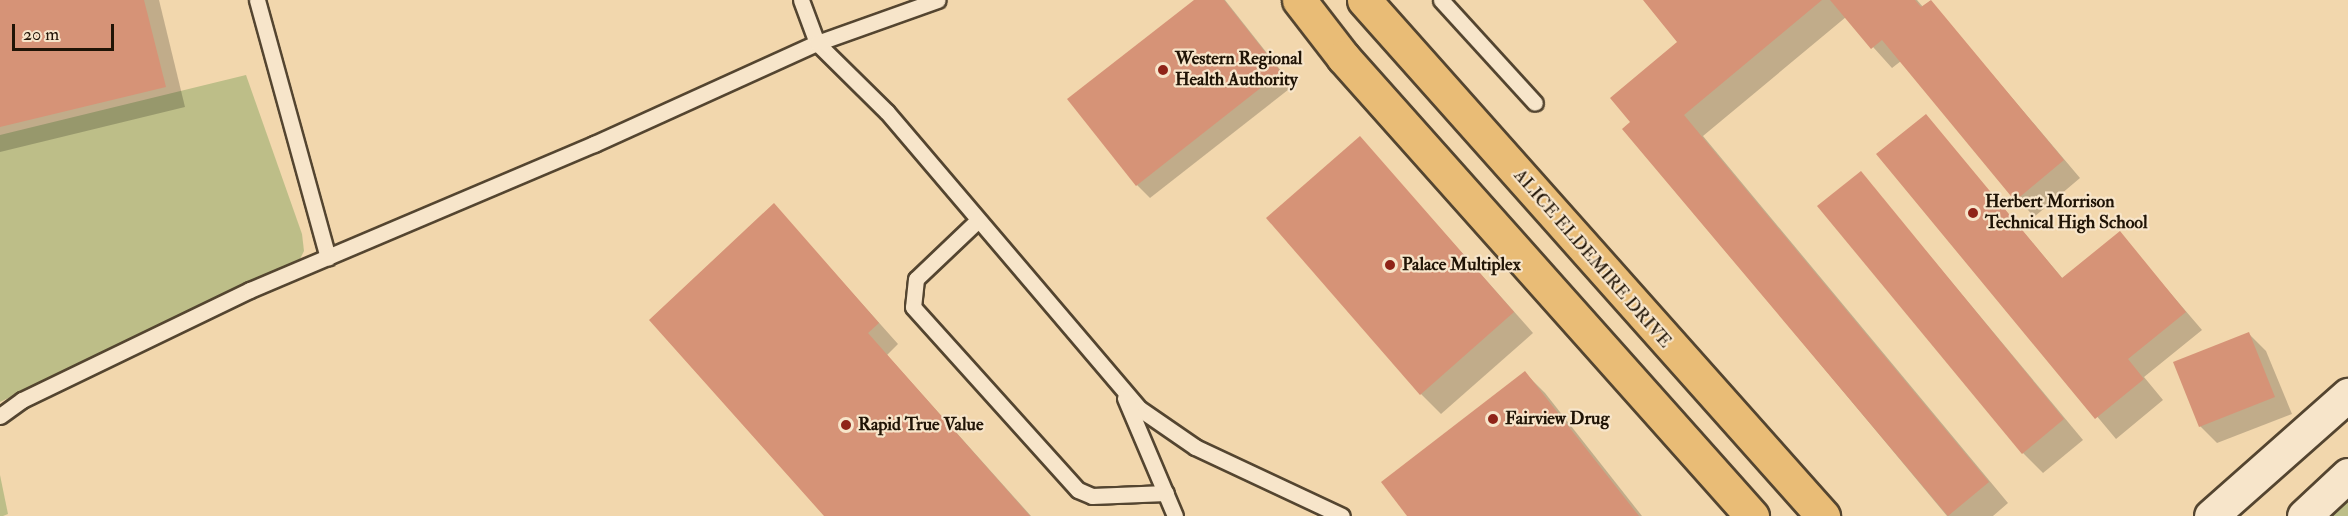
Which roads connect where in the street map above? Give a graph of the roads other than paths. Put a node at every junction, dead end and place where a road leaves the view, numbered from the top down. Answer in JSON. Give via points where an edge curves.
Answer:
{"nodes":[{"id":1,"x":257,"y":0,"type":"edge"},
{"id":2,"x":801,"y":0,"type":"edge"},
{"id":3,"x":938,"y":0,"type":"edge"},
{"id":4,"x":1299,"y":0,"type":"edge"},
{"id":5,"x":1364,"y":0,"type":"edge"},
{"id":6,"x":1441,"y":0,"type":"edge"},
{"id":7,"x":817,"y":43,"type":"junction"},
{"id":8,"x":1535,"y":103,"type":"dead end"},
{"id":9,"x":977,"y":221,"type":"junction"},
{"id":10,"x":328,"y":256,"type":"junction"},
{"id":11,"x":1120,"y":387,"type":"junction"},
{"id":12,"x":2348,"y":395,"type":"edge"},
{"id":13,"x":0,"y":416,"type":"edge"},
{"id":14,"x":2348,"y":475,"type":"edge"},
{"id":15,"x":1166,"y":493,"type":"junction"},
{"id":16,"x":1175,"y":516,"type":"edge"},
{"id":17,"x":1342,"y":516,"type":"edge"},
{"id":18,"x":1752,"y":516,"type":"edge"},
{"id":19,"x":1823,"y":516,"type":"edge"},
{"id":20,"x":2211,"y":516,"type":"edge"},
{"id":21,"x":2304,"y":516,"type":"edge"}],
"edges":[{"from":1,"to":10,"type":"lane"},
{"from":2,"to":7,"type":"lane"},
{"from":3,"to":7,"type":"lane"},
{"from":4,"to":18,"type":"main road","via":[[1343,57]]},
{"from":5,"to":19,"type":"main road","name":"ALICE ELDEMIRE DRIVE"},
{"from":6,"to":8,"type":"lane"},
{"from":7,"to":9,"type":"lane","via":[[887,112]]},
{"from":7,"to":10,"type":"lane","via":[[594,144]]},
{"from":9,"to":11,"type":"lane"},
{"from":9,"to":15,"type":"lane","via":[[916,279],[913,307],[1078,490],[1092,496]]},
{"from":10,"to":13,"type":"lane","via":[[22,400]]},
{"from":11,"to":15,"type":"lane"},
{"from":11,"to":17,"type":"lane","via":[[1140,409],[1195,447]]},
{"from":12,"to":20,"type":"main road"},
{"from":14,"to":21,"type":"main road"},
{"from":15,"to":16,"type":"lane"}]}
